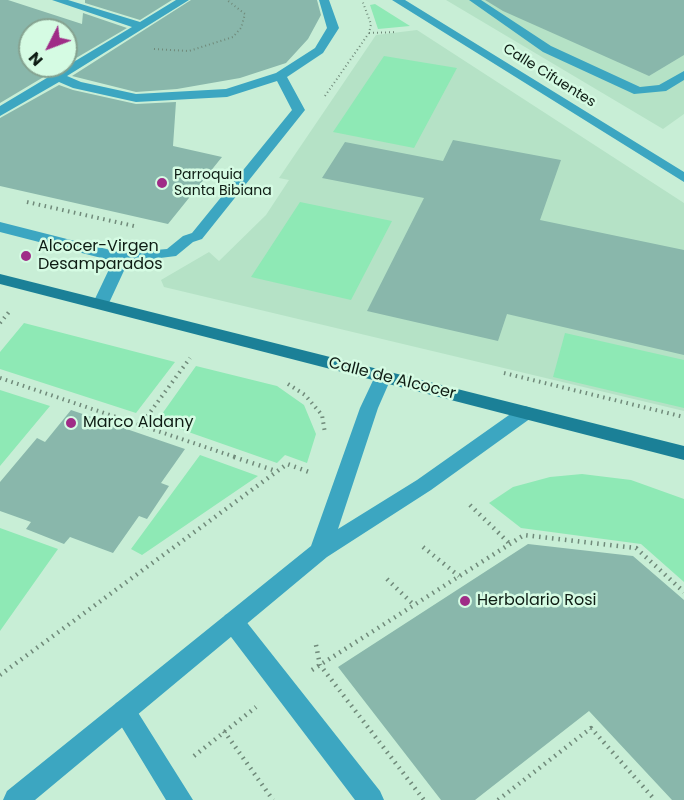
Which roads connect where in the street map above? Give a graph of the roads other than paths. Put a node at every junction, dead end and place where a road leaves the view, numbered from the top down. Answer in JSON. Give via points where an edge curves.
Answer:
{"nodes":[{"id":1,"x":57,"y":0,"type":"edge"},
{"id":2,"x":324,"y":0,"type":"edge"},
{"id":3,"x":397,"y":0,"type":"edge"},
{"id":4,"x":474,"y":0,"type":"edge"},
{"id":5,"x":176,"y":1,"type":"edge"},
{"id":6,"x":141,"y":26,"type":"junction"},
{"id":7,"x":78,"y":64,"type":"edge"},
{"id":8,"x":684,"y":75,"type":"edge"},
{"id":9,"x":280,"y":76,"type":"junction"},
{"id":10,"x":55,"y":78,"type":"edge"},
{"id":11,"x":62,"y":78,"type":"edge"},
{"id":12,"x":0,"y":112,"type":"edge"},
{"id":13,"x":684,"y":178,"type":"edge"},
{"id":14,"x":0,"y":227,"type":"edge"},
{"id":15,"x":122,"y":258,"type":"junction"},
{"id":16,"x":0,"y":279,"type":"edge"},
{"id":17,"x":100,"y":303,"type":"junction"},
{"id":18,"x":383,"y":376,"type":"junction"},
{"id":19,"x":525,"y":413,"type":"junction"},
{"id":20,"x":684,"y":453,"type":"edge"},
{"id":21,"x":320,"y":551,"type":"junction"},
{"id":22,"x":233,"y":622,"type":"junction"},
{"id":23,"x":124,"y":711,"type":"junction"},
{"id":24,"x":16,"y":800,"type":"edge"},
{"id":25,"x":180,"y":800,"type":"edge"},
{"id":26,"x":371,"y":800,"type":"edge"}],
"edges":[{"from":1,"to":6,"type":"street"},
{"from":2,"to":9,"type":"street","via":[[333,28],[319,50]]},
{"from":3,"to":13,"type":"street","name":"Calle Cifuentes"},
{"from":4,"to":8,"type":"street","via":[[547,49],[638,91],[662,88]]},
{"from":5,"to":6,"type":"street"},
{"from":6,"to":7,"type":"street"},
{"from":9,"to":11,"type":"street","via":[[227,93],[136,98]]},
{"from":9,"to":15,"type":"street","via":[[299,110],[197,236],[188,238],[171,253]]},
{"from":10,"to":12,"type":"street"},
{"from":14,"to":15,"type":"street"},
{"from":15,"to":17,"type":"street"},
{"from":16,"to":17,"type":"main road","name":"Calle de Alcocer"},
{"from":17,"to":18,"type":"main road","name":"Calle de Alcocer"},
{"from":18,"to":19,"type":"main road","name":"Calle de Alcocer"},
{"from":18,"to":21,"type":"street"},
{"from":19,"to":20,"type":"main road","name":"Calle de Alcocer"},
{"from":19,"to":21,"type":"street","via":[[424,485]]},
{"from":21,"to":22,"type":"street"},
{"from":22,"to":23,"type":"street"},
{"from":22,"to":26,"type":"street"},
{"from":23,"to":24,"type":"street"},
{"from":23,"to":25,"type":"street"}]}
